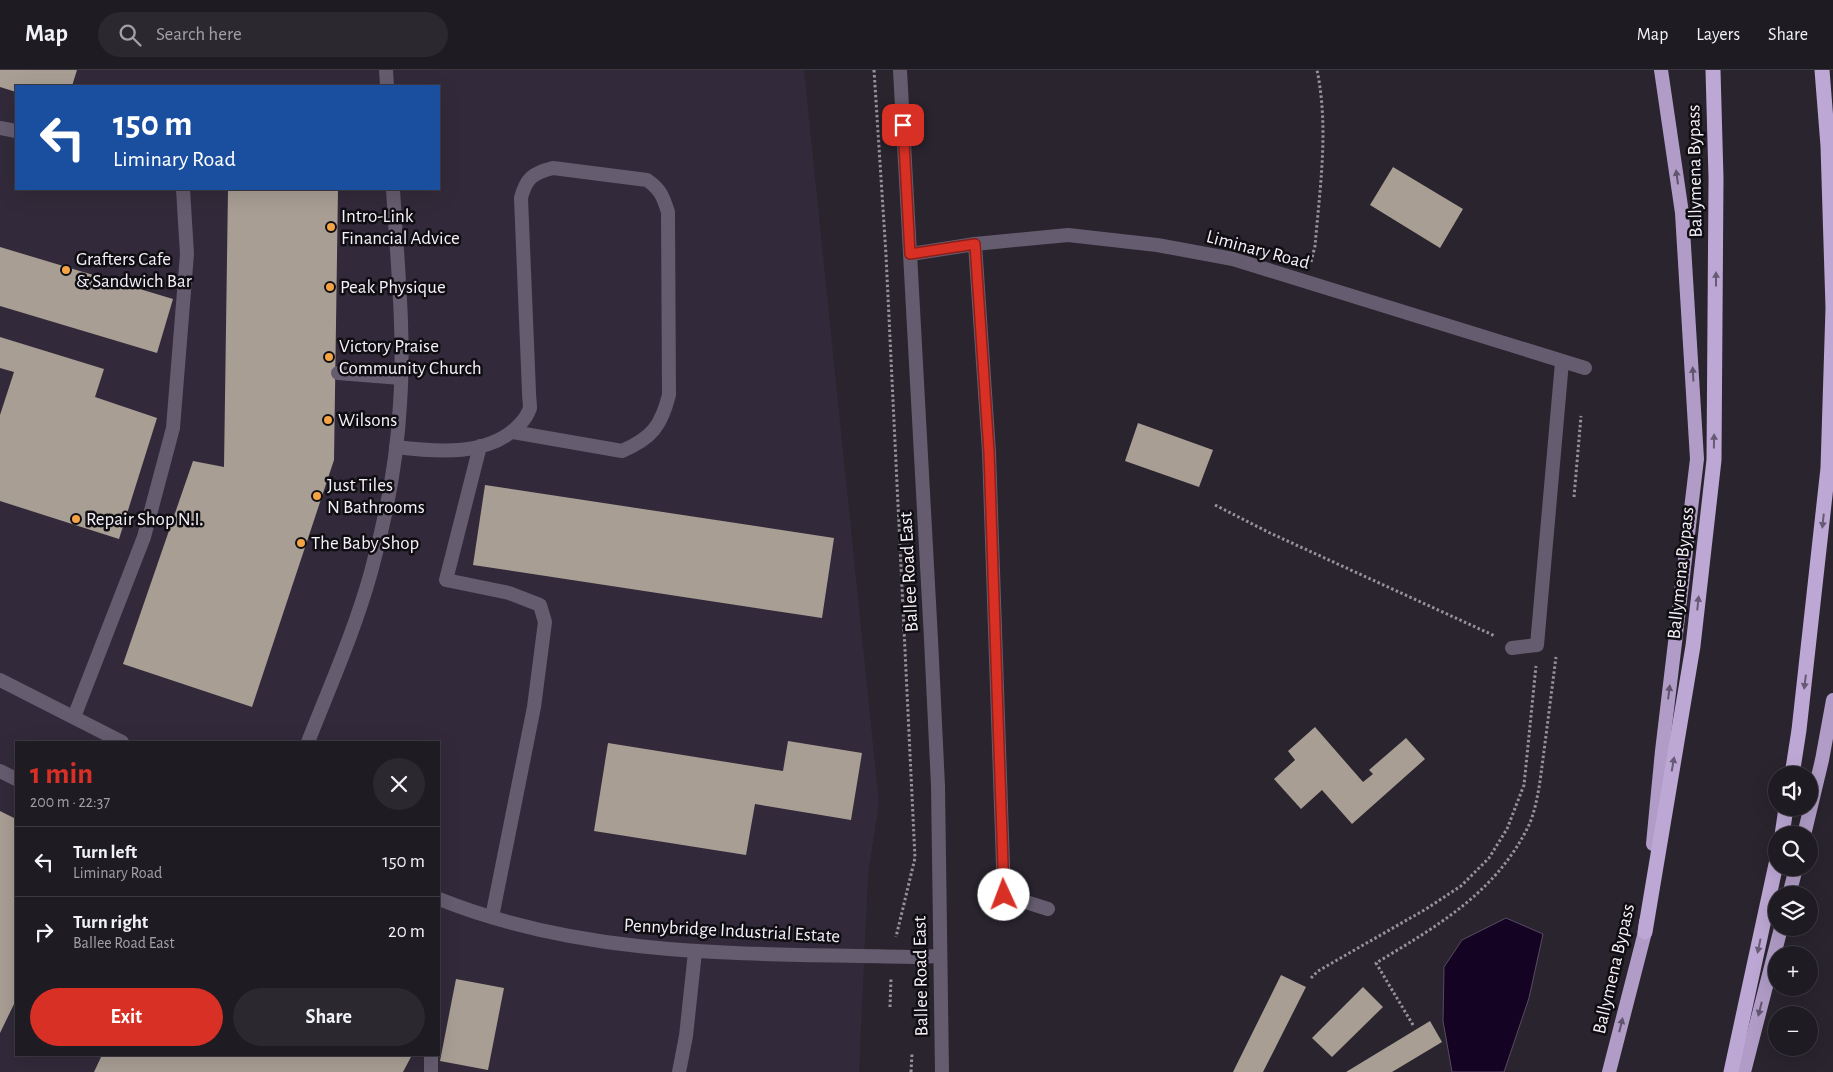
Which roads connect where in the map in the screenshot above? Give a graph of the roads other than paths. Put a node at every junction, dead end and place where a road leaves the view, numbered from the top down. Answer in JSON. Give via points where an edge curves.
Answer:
{"nodes":[{"id":1,"x":386,"y":70,"type":"edge"},
{"id":2,"x":900,"y":70,"type":"edge"},
{"id":3,"x":1660,"y":70,"type":"edge"},
{"id":4,"x":1713,"y":70,"type":"edge"},
{"id":5,"x":1822,"y":70,"type":"edge"},
{"id":6,"x":387,"y":85,"type":"edge"},
{"id":7,"x":0,"y":128,"type":"edge"},
{"id":8,"x":15,"y":131,"type":"edge"},
{"id":9,"x":183,"y":190,"type":"edge"},
{"id":10,"x":393,"y":190,"type":"edge"},
{"id":11,"x":975,"y":244,"type":"junction"},
{"id":12,"x":910,"y":254,"type":"junction"},
{"id":13,"x":1562,"y":362,"type":"junction"},
{"id":14,"x":1584,"y":368,"type":"dead end"},
{"id":15,"x":338,"y":374,"type":"dead end"},
{"id":16,"x":401,"y":378,"type":"junction"},
{"id":17,"x":513,"y":432,"type":"junction"},
{"id":18,"x":480,"y":446,"type":"junction"},
{"id":19,"x":396,"y":447,"type":"junction"},
{"id":20,"x":1512,"y":648,"type":"road end"},
{"id":21,"x":0,"y":680,"type":"edge"},
{"id":22,"x":1833,"y":700,"type":"edge"},
{"id":23,"x":74,"y":717,"type":"junction"},
{"id":24,"x":120,"y":741,"type":"edge"},
{"id":25,"x":308,"y":741,"type":"edge"},
{"id":26,"x":1794,"y":766,"type":"edge"},
{"id":27,"x":0,"y":771,"type":"edge"},
{"id":28,"x":15,"y":778,"type":"edge"},
{"id":29,"x":1806,"y":826,"type":"edge"},
{"id":30,"x":1773,"y":876,"type":"edge"},
{"id":31,"x":440,"y":899,"type":"edge"},
{"id":32,"x":1048,"y":909,"type":"dead end"},
{"id":33,"x":492,"y":918,"type":"junction"},
{"id":34,"x":1645,"y":932,"type":"junction"},
{"id":35,"x":1779,"y":936,"type":"edge"},
{"id":36,"x":695,"y":952,"type":"junction"},
{"id":37,"x":939,"y":956,"type":"junction"},
{"id":38,"x":431,"y":1056,"type":"edge"},
{"id":39,"x":431,"y":1072,"type":"edge"},
{"id":40,"x":679,"y":1072,"type":"edge"},
{"id":41,"x":942,"y":1072,"type":"edge"},
{"id":42,"x":1609,"y":1072,"type":"edge"},
{"id":43,"x":1731,"y":1072,"type":"edge"},
{"id":44,"x":1744,"y":1072,"type":"edge"}],
"edges":[{"from":1,"to":6,"type":"street"},
{"from":2,"to":12,"type":"street","name":"Ballee Road East"},
{"from":34,"to":3,"type":"highway","one_way":true,"via":[[1662,751],[1697,459],[1682,213]]},
{"from":34,"to":4,"type":"highway","name":"Ballymena Bypass","one_way":true,"via":[[1693,646],[1714,460],[1716,178]]},
{"from":5,"to":26,"type":"highway","one_way":true,"via":[[1833,308],[1828,468]]},
{"from":7,"to":8,"type":"street"},
{"from":9,"to":23,"type":"street","via":[[187,254],[173,428],[144,537]]},
{"from":10,"to":16,"type":"street"},
{"from":11,"to":12,"type":"street","name":"Liminary Road"},
{"from":11,"to":13,"type":"street","name":"Liminary Road","via":[[1068,236],[1157,245],[1233,259]]},
{"from":11,"to":32,"type":"street","via":[[989,452],[1004,895]]},
{"from":12,"to":37,"type":"street","name":"Ballee Road East","via":[[937,776]]},
{"from":13,"to":14,"type":"street","name":"Liminary Road"},
{"from":13,"to":20,"type":"street","via":[[1537,645]]},
{"from":15,"to":16,"type":"street"},
{"from":16,"to":19,"type":"street"},
{"from":17,"to":17,"type":"street","via":[[530,408],[521,204],[524,186],[530,177],[553,168],[647,180],[658,188],[668,212],[669,395],[664,415],[650,434],[638,444],[622,450]]},
{"from":17,"to":18,"type":"street"},
{"from":18,"to":19,"type":"street","via":[[429,451]]},
{"from":18,"to":33,"type":"street","via":[[446,580],[510,593],[540,605],[545,622],[534,707]]},
{"from":19,"to":25,"type":"street","via":[[371,573],[351,634]]},
{"from":21,"to":23,"type":"street"},
{"from":22,"to":29,"type":"highway"},
{"from":23,"to":24,"type":"street"},
{"from":27,"to":28,"type":"street"},
{"from":30,"to":43,"type":"highway","one_way":true},
{"from":31,"to":33,"type":"street","name":"Pennybridge Industrial Estate"},
{"from":33,"to":36,"type":"street","name":"Pennybridge Industrial Estate","via":[[573,937]]},
{"from":42,"to":34,"type":"highway","name":"Ballymena Bypass","one_way":true},
{"from":35,"to":44,"type":"highway","one_way":true},
{"from":36,"to":37,"type":"street","name":"Pennybridge Industrial Estate"},
{"from":36,"to":40,"type":"street"},
{"from":37,"to":41,"type":"street","name":"Ballee Road East"},
{"from":38,"to":39,"type":"street"}]}
